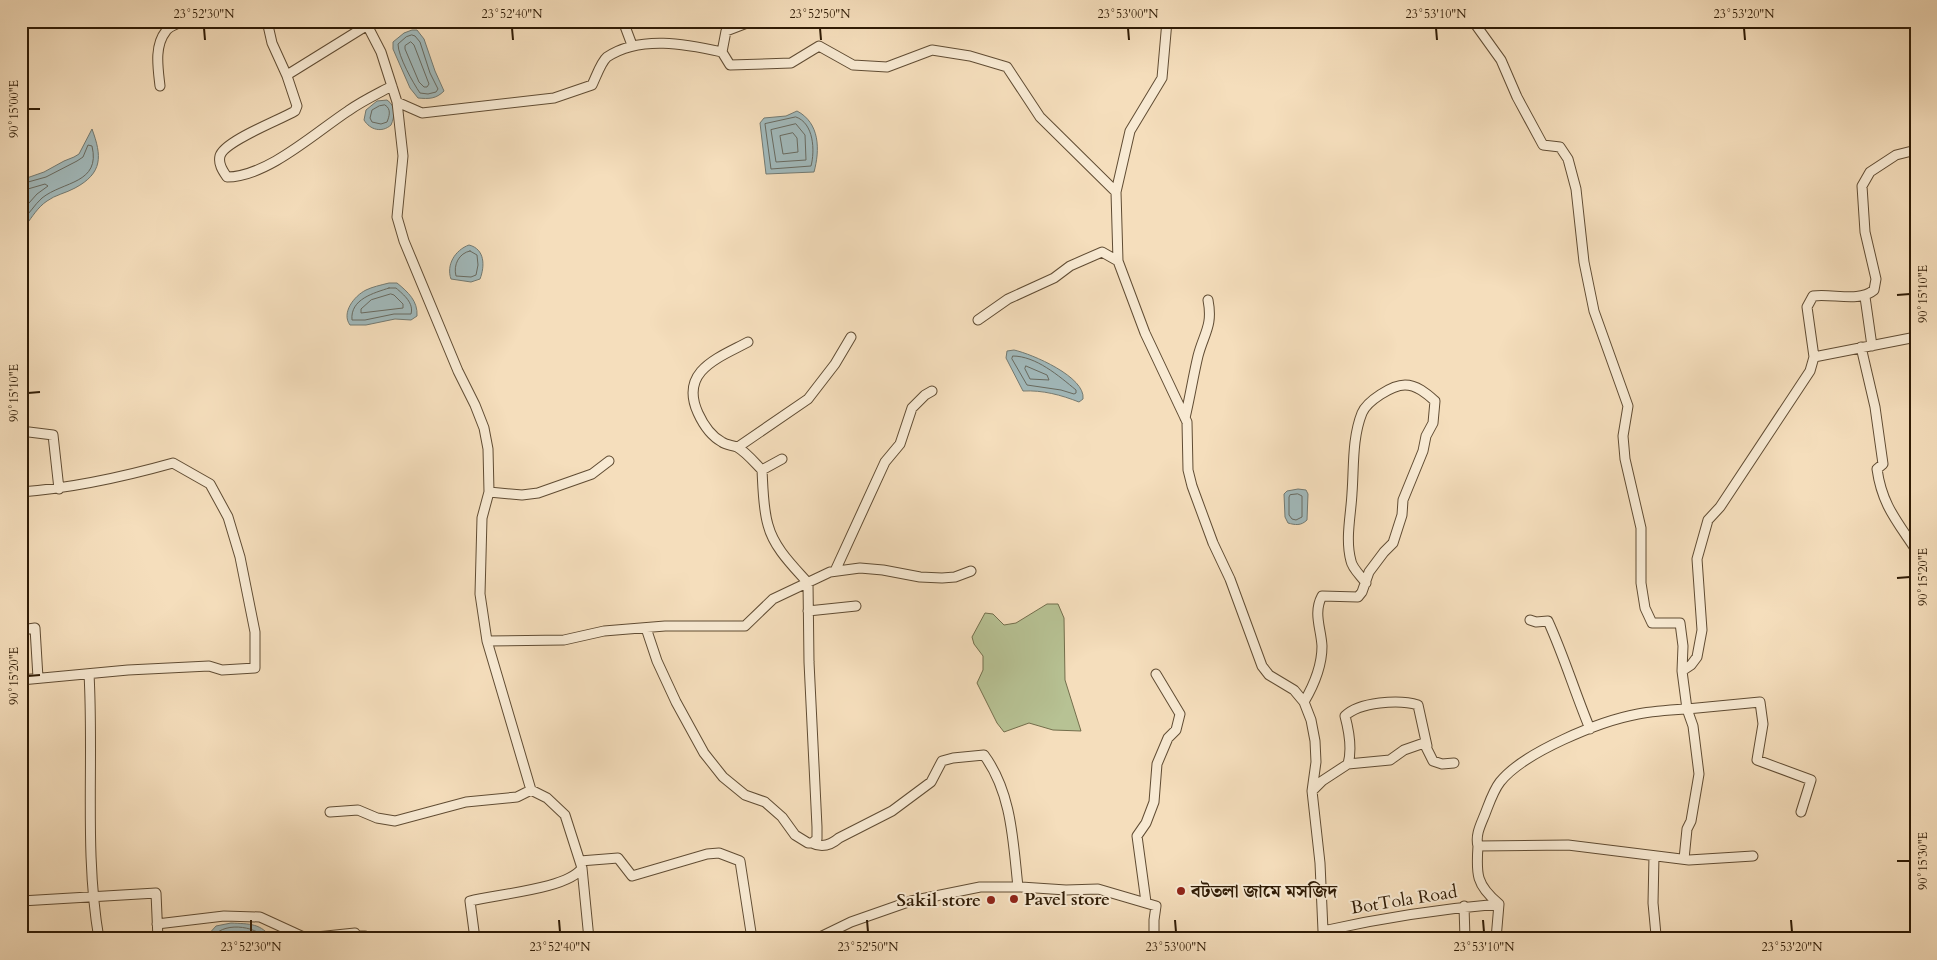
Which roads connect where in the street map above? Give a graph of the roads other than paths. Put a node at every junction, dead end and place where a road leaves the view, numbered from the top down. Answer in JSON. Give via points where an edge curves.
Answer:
{"nodes":[{"id":1,"x":184,"y":21,"type":"edge"},
{"id":2,"x":267,"y":21,"type":"edge"},
{"id":3,"x":623,"y":21,"type":"edge"},
{"id":4,"x":752,"y":21,"type":"edge"},
{"id":5,"x":1167,"y":21,"type":"edge"},
{"id":6,"x":1472,"y":21,"type":"edge"},
{"id":7,"x":366,"y":23,"type":"edge"},
{"id":8,"x":632,"y":45,"type":"junction"},
{"id":9,"x":722,"y":52,"type":"junction"},
{"id":10,"x":286,"y":75,"type":"junction"},
{"id":11,"x":160,"y":86,"type":"dead end"},
{"id":12,"x":392,"y":86,"type":"junction"},
{"id":13,"x":397,"y":102,"type":"junction"},
{"id":14,"x":1916,"y":150,"type":"edge"},
{"id":15,"x":1116,"y":192,"type":"junction"},
{"id":16,"x":1118,"y":261,"type":"junction"},
{"id":17,"x":1865,"y":297,"type":"junction"},
{"id":18,"x":1208,"y":300,"type":"dead end"},
{"id":19,"x":978,"y":320,"type":"dead end"},
{"id":20,"x":852,"y":337,"type":"dead end"},
{"id":21,"x":1916,"y":337,"type":"edge"},
{"id":22,"x":748,"y":342,"type":"dead end"},
{"id":23,"x":1872,"y":346,"type":"junction"},
{"id":24,"x":1861,"y":347,"type":"junction"},
{"id":25,"x":1814,"y":357,"type":"junction"},
{"id":26,"x":932,"y":391,"type":"dead end"},
{"id":27,"x":1186,"y":418,"type":"junction"},
{"id":28,"x":21,"y":431,"type":"edge"},
{"id":29,"x":738,"y":448,"type":"junction"},
{"id":30,"x":782,"y":459,"type":"dead end"},
{"id":31,"x":609,"y":461,"type":"dead end"},
{"id":32,"x":762,"y":470,"type":"junction"},
{"id":33,"x":59,"y":489,"type":"junction"},
{"id":34,"x":21,"y":492,"type":"edge"},
{"id":35,"x":489,"y":492,"type":"junction"},
{"id":36,"x":1916,"y":550,"type":"edge"},
{"id":37,"x":835,"y":571,"type":"junction"},
{"id":38,"x":971,"y":571,"type":"dead end"},
{"id":39,"x":808,"y":583,"type":"junction"},
{"id":40,"x":1366,"y":583,"type":"junction"},
{"id":41,"x":856,"y":606,"type":"dead end"},
{"id":42,"x":808,"y":611,"type":"junction"},
{"id":43,"x":1530,"y":620,"type":"dead end"},
{"id":44,"x":646,"y":628,"type":"junction"},
{"id":45,"x":21,"y":630,"type":"edge"},
{"id":46,"x":487,"y":641,"type":"junction"},
{"id":47,"x":1682,"y":671,"type":"junction"},
{"id":48,"x":89,"y":674,"type":"junction"},
{"id":49,"x":1156,"y":674,"type":"dead end"},
{"id":50,"x":38,"y":678,"type":"junction"},
{"id":51,"x":21,"y":680,"type":"edge"},
{"id":52,"x":1304,"y":702,"type":"junction"},
{"id":53,"x":1688,"y":709,"type":"junction"},
{"id":54,"x":1590,"y":729,"type":"junction"},
{"id":55,"x":1426,"y":746,"type":"junction"},
{"id":56,"x":1348,"y":764,"type":"junction"},
{"id":57,"x":1454,"y":764,"type":"dead end"},
{"id":58,"x":531,"y":790,"type":"junction"},
{"id":59,"x":1312,"y":790,"type":"junction"},
{"id":60,"x":330,"y":812,"type":"dead end"},
{"id":61,"x":1801,"y":812,"type":"dead end"},
{"id":62,"x":812,"y":843,"type":"junction"},
{"id":63,"x":1478,"y":846,"type":"junction"},
{"id":64,"x":1654,"y":856,"type":"junction"},
{"id":65,"x":1753,"y":856,"type":"dead end"},
{"id":66,"x":1684,"y":859,"type":"junction"},
{"id":67,"x":581,"y":864,"type":"junction"},
{"id":68,"x":1018,"y":887,"type":"junction"},
{"id":69,"x":93,"y":897,"type":"junction"},
{"id":70,"x":21,"y":901,"type":"edge"},
{"id":71,"x":1146,"y":902,"type":"junction"},
{"id":72,"x":1499,"y":904,"type":"junction"},
{"id":73,"x":1464,"y":906,"type":"junction"},
{"id":74,"x":157,"y":924,"type":"junction"},
{"id":75,"x":21,"y":928,"type":"edge"},
{"id":76,"x":1323,"y":935,"type":"edge"},
{"id":77,"x":307,"y":938,"type":"edge"},
{"id":78,"x":26,"y":939,"type":"edge"},
{"id":79,"x":99,"y":939,"type":"edge"},
{"id":80,"x":158,"y":939,"type":"edge"},
{"id":81,"x":366,"y":939,"type":"edge"},
{"id":82,"x":475,"y":939,"type":"edge"},
{"id":83,"x":589,"y":939,"type":"edge"},
{"id":84,"x":752,"y":939,"type":"edge"},
{"id":85,"x":816,"y":939,"type":"edge"},
{"id":86,"x":1154,"y":939,"type":"edge"},
{"id":87,"x":1465,"y":939,"type":"edge"},
{"id":88,"x":1496,"y":939,"type":"edge"},
{"id":89,"x":1660,"y":939,"type":"edge"}],
"edges":[{"from":1,"to":11,"type":"street","via":[[166,30],[159,46]]},
{"from":2,"to":10,"type":"street","via":[[272,44]]},
{"from":3,"to":8,"type":"street"},
{"from":4,"to":9,"type":"street","via":[[726,31]]},
{"from":5,"to":15,"type":"street","via":[[1162,78],[1130,131]]},
{"from":6,"to":47,"type":"street","via":[[1501,60],[1517,98],[1543,144],[1560,147],[1568,159],[1579,208],[1584,262],[1594,311],[1628,406],[1623,436],[1641,528],[1640,583],[1645,608],[1652,623],[1680,623]]},
{"from":7,"to":10,"type":"street"},
{"from":7,"to":12,"type":"street","via":[[382,52]]},
{"from":8,"to":9,"type":"street","via":[[682,43]]},
{"from":8,"to":13,"type":"street","via":[[606,58],[592,85],[554,98],[422,113]]},
{"from":9,"to":15,"type":"street","via":[[730,65],[792,63],[819,46],[852,65],[887,67],[932,50],[970,56],[1007,67],[1040,117]]},
{"from":10,"to":12,"type":"street","via":[[295,111],[226,147],[220,156],[220,165],[227,178],[252,172],[275,160],[319,133],[348,110]]},
{"from":12,"to":13,"type":"street"},
{"from":13,"to":35,"type":"street","via":[[402,156],[397,217],[458,372],[481,419],[488,448]]},
{"from":14,"to":17,"type":"street","via":[[1896,155],[1870,172],[1862,186],[1865,232],[1876,279],[1874,290]]},
{"from":15,"to":16,"type":"street"},
{"from":16,"to":19,"type":"street","via":[[1102,252],[1008,299]]},
{"from":16,"to":27,"type":"street","via":[[1144,332]]},
{"from":17,"to":23,"type":"street"},
{"from":17,"to":25,"type":"street","via":[[1813,296],[1807,307]]},
{"from":18,"to":27,"type":"street","via":[[1211,314],[1199,353]]},
{"from":20,"to":29,"type":"street","via":[[808,399]]},
{"from":21,"to":23,"type":"street"},
{"from":22,"to":29,"type":"street","via":[[708,364],[694,385],[694,403],[704,425],[721,442]]},
{"from":23,"to":24,"type":"street"},
{"from":24,"to":25,"type":"street"},
{"from":24,"to":36,"type":"street","via":[[1875,407],[1883,464],[1877,469],[1883,497]]},
{"from":25,"to":47,"type":"street","via":[[1810,371],[1720,507],[1708,520],[1697,559],[1702,630],[1697,658]]},
{"from":26,"to":37,"type":"street","via":[[912,408],[900,444],[885,462]]},
{"from":27,"to":52,"type":"street","via":[[1188,470],[1192,486],[1262,666],[1269,675],[1294,690]]},
{"from":28,"to":33,"type":"street","via":[[53,434]]},
{"from":29,"to":32,"type":"street"},
{"from":30,"to":32,"type":"street"},
{"from":31,"to":35,"type":"street","via":[[592,474],[538,493]]},
{"from":32,"to":39,"type":"street","via":[[768,525],[785,556]]},
{"from":33,"to":34,"type":"street"},
{"from":33,"to":48,"type":"street","via":[[174,464],[210,484],[228,517],[240,557],[255,632],[255,668],[222,670],[209,666]]},
{"from":35,"to":46,"type":"street","via":[[482,518],[480,594]]},
{"from":37,"to":38,"type":"street","via":[[860,568],[942,578]]},
{"from":37,"to":39,"type":"street"},
{"from":39,"to":42,"type":"street"},
{"from":39,"to":44,"type":"street","via":[[773,599],[745,626]]},
{"from":40,"to":40,"type":"street","via":[[1369,572],[1393,543],[1403,500],[1433,424],[1435,401],[1422,390],[1406,385],[1386,391],[1362,412],[1353,460],[1348,536],[1351,563]]},
{"from":40,"to":52,"type":"street","via":[[1358,597],[1322,596],[1317,619],[1322,646],[1319,667]]},
{"from":41,"to":42,"type":"street"},
{"from":42,"to":62,"type":"street","via":[[817,827],[817,839]]},
{"from":43,"to":54,"type":"street","via":[[1548,621]]},
{"from":44,"to":46,"type":"street","via":[[604,631],[564,640]]},
{"from":44,"to":62,"type":"street","via":[[676,702],[704,753],[723,777],[745,796],[765,802],[795,835],[808,844]]},
{"from":45,"to":50,"type":"street","via":[[35,628]]},
{"from":46,"to":58,"type":"street"},
{"from":47,"to":53,"type":"street"},
{"from":48,"to":50,"type":"street"},
{"from":48,"to":69,"type":"street"},
{"from":49,"to":71,"type":"street","via":[[1180,714],[1176,730],[1168,738],[1157,764],[1154,802],[1137,836]]},
{"from":50,"to":51,"type":"street"},
{"from":52,"to":59,"type":"street","via":[[1315,741]]},
{"from":53,"to":54,"type":"street","via":[[1638,714]]},
{"from":53,"to":61,"type":"street","via":[[1760,702],[1763,724],[1757,760],[1812,780]]},
{"from":53,"to":66,"type":"street","via":[[1699,774]]},
{"from":54,"to":63,"type":"street","via":[[1543,749],[1519,764],[1499,783],[1476,839]]},
{"from":55,"to":56,"type":"street","via":[[1404,750],[1390,760]]},
{"from":55,"to":56,"type":"street","via":[[1418,705],[1374,704],[1352,709],[1345,716]]},
{"from":55,"to":57,"type":"street","via":[[1433,761]]},
{"from":56,"to":59,"type":"street"},
{"from":58,"to":60,"type":"street","via":[[517,797],[466,802],[395,820],[377,818],[358,810]]},
{"from":58,"to":67,"type":"street","via":[[547,798],[565,815]]},
{"from":59,"to":76,"type":"street"},
{"from":62,"to":68,"type":"street","via":[[831,845],[892,811],[931,782],[942,761],[984,755],[995,770],[1006,803]]},
{"from":63,"to":64,"type":"street","via":[[1568,845]]},
{"from":63,"to":72,"type":"street","via":[[1476,872],[1487,894]]},
{"from":64,"to":66,"type":"street"},
{"from":64,"to":89,"type":"street","via":[[1653,903],[1656,935]]},
{"from":65,"to":66,"type":"street"},
{"from":67,"to":82,"type":"street","via":[[574,876],[559,883],[470,901]]},
{"from":67,"to":83,"type":"street"},
{"from":67,"to":84,"type":"street","via":[[618,858],[632,876],[707,854],[719,853],[740,861]]},
{"from":68,"to":71,"type":"street","via":[[1098,889]]},
{"from":68,"to":85,"type":"street","via":[[980,888],[911,901],[851,922]]},
{"from":69,"to":70,"type":"street"},
{"from":69,"to":74,"type":"street","via":[[156,893]]},
{"from":69,"to":79,"type":"street"},
{"from":71,"to":86,"type":"street","via":[[1156,906]]},
{"from":72,"to":73,"type":"street","name":"BotTola Road"},
{"from":72,"to":88,"type":"street"},
{"from":73,"to":76,"type":"street","name":"BotTola Road","via":[[1375,919]]},
{"from":73,"to":87,"type":"street"},
{"from":74,"to":77,"type":"street","via":[[224,916],[260,917]]},
{"from":74,"to":80,"type":"street"},
{"from":75,"to":78,"type":"street"},
{"from":77,"to":81,"type":"street","via":[[355,933],[355,936],[366,936]]}]}
